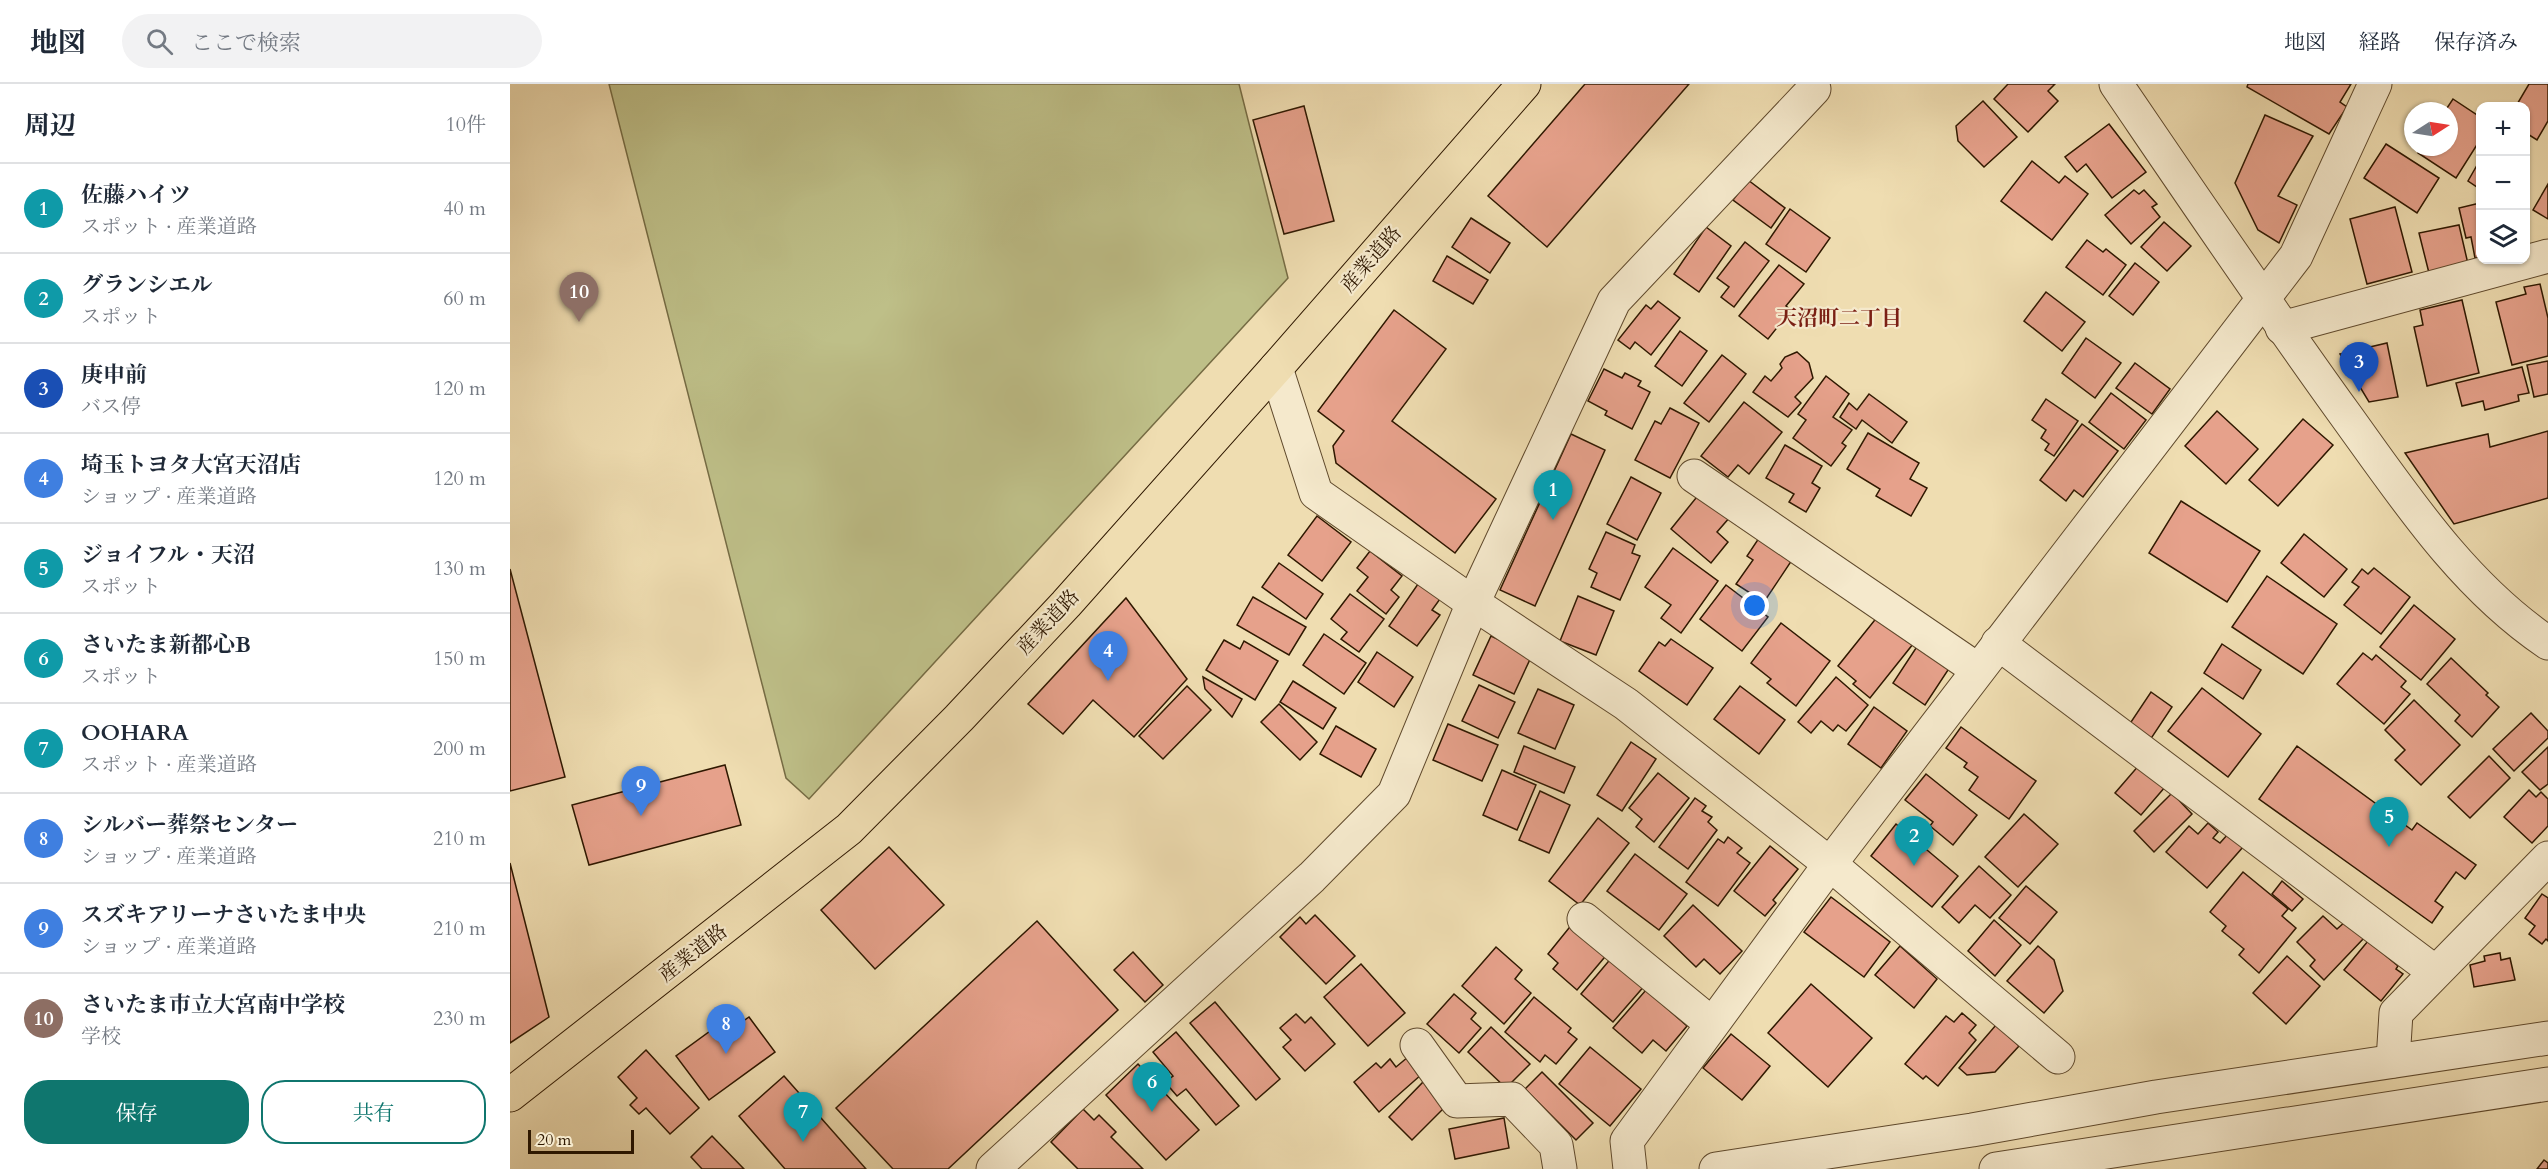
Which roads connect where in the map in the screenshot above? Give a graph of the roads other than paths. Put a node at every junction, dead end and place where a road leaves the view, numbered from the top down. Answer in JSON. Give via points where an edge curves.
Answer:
{"nodes":[{"id":1,"x":1524,"y":84,"type":"edge"},
{"id":2,"x":2116,"y":84,"type":"edge"},
{"id":3,"x":2375,"y":84,"type":"edge"},
{"id":4,"x":1814,"y":89,"type":"dead end"},
{"id":5,"x":2548,"y":256,"type":"edge"},
{"id":6,"x":2262,"y":299,"type":"junction"},
{"id":7,"x":2282,"y":328,"type":"junction"},
{"id":8,"x":1276,"y":368,"type":"junction"},
{"id":9,"x":1694,"y":476,"type":"dead end"},
{"id":10,"x":1473,"y":603,"type":"junction"},
{"id":11,"x":1998,"y":643,"type":"junction"},
{"id":12,"x":2548,"y":644,"type":"edge"},
{"id":13,"x":1978,"y":670,"type":"junction"},
{"id":14,"x":2548,"y":858,"type":"edge"},
{"id":15,"x":1830,"y":864,"type":"junction"},
{"id":16,"x":1584,"y":919,"type":"dead end"},
{"id":17,"x":2435,"y":972,"type":"junction"},
{"id":18,"x":1712,"y":1024,"type":"junction"},
{"id":19,"x":2548,"y":1038,"type":"edge"},
{"id":20,"x":1417,"y":1045,"type":"dead end"},
{"id":21,"x":2058,"y":1057,"type":"dead end"},
{"id":22,"x":2393,"y":1061,"type":"junction"},
{"id":23,"x":2548,"y":1084,"type":"edge"},
{"id":24,"x":510,"y":1095,"type":"edge"},
{"id":25,"x":2165,"y":1155,"type":"edge"},
{"id":26,"x":993,"y":1169,"type":"edge"},
{"id":27,"x":1560,"y":1169,"type":"edge"},
{"id":28,"x":1630,"y":1169,"type":"edge"},
{"id":29,"x":1716,"y":1169,"type":"edge"},
{"id":30,"x":1996,"y":1169,"type":"edge"}],
"edges":[{"from":1,"to":8,"type":"main road","name":"産業道路"},
{"from":2,"to":6,"type":"street"},
{"from":3,"to":6,"type":"street","via":[[2296,256]]},
{"from":4,"to":10,"type":"street","via":[[1614,301]]},
{"from":5,"to":7,"type":"street"},
{"from":6,"to":7,"type":"street"},
{"from":6,"to":11,"type":"street"},
{"from":7,"to":12,"type":"street","via":[[2450,555],[2491,597]]},
{"from":8,"to":10,"type":"street","via":[[1316,493]]},
{"from":8,"to":24,"type":"main road","name":"産業道路","via":[[1066,604],[849,829]]},
{"from":9,"to":13,"type":"street"},
{"from":10,"to":15,"type":"street","via":[[1626,704]]},
{"from":10,"to":26,"type":"street","via":[[1394,794],[1312,877]]},
{"from":11,"to":13,"type":"street"},
{"from":11,"to":17,"type":"street"},
{"from":13,"to":15,"type":"street"},
{"from":14,"to":17,"type":"street"},
{"from":15,"to":18,"type":"street"},
{"from":15,"to":21,"type":"street"},
{"from":16,"to":18,"type":"street"},
{"from":17,"to":22,"type":"street","via":[[2396,1013]]},
{"from":18,"to":28,"type":"street","via":[[1627,1141]]},
{"from":19,"to":22,"type":"street"},
{"from":20,"to":27,"type":"street","via":[[1457,1101],[1512,1099],[1556,1145]]},
{"from":22,"to":29,"type":"street"},
{"from":23,"to":25,"type":"street"},
{"from":25,"to":30,"type":"street"}]}
